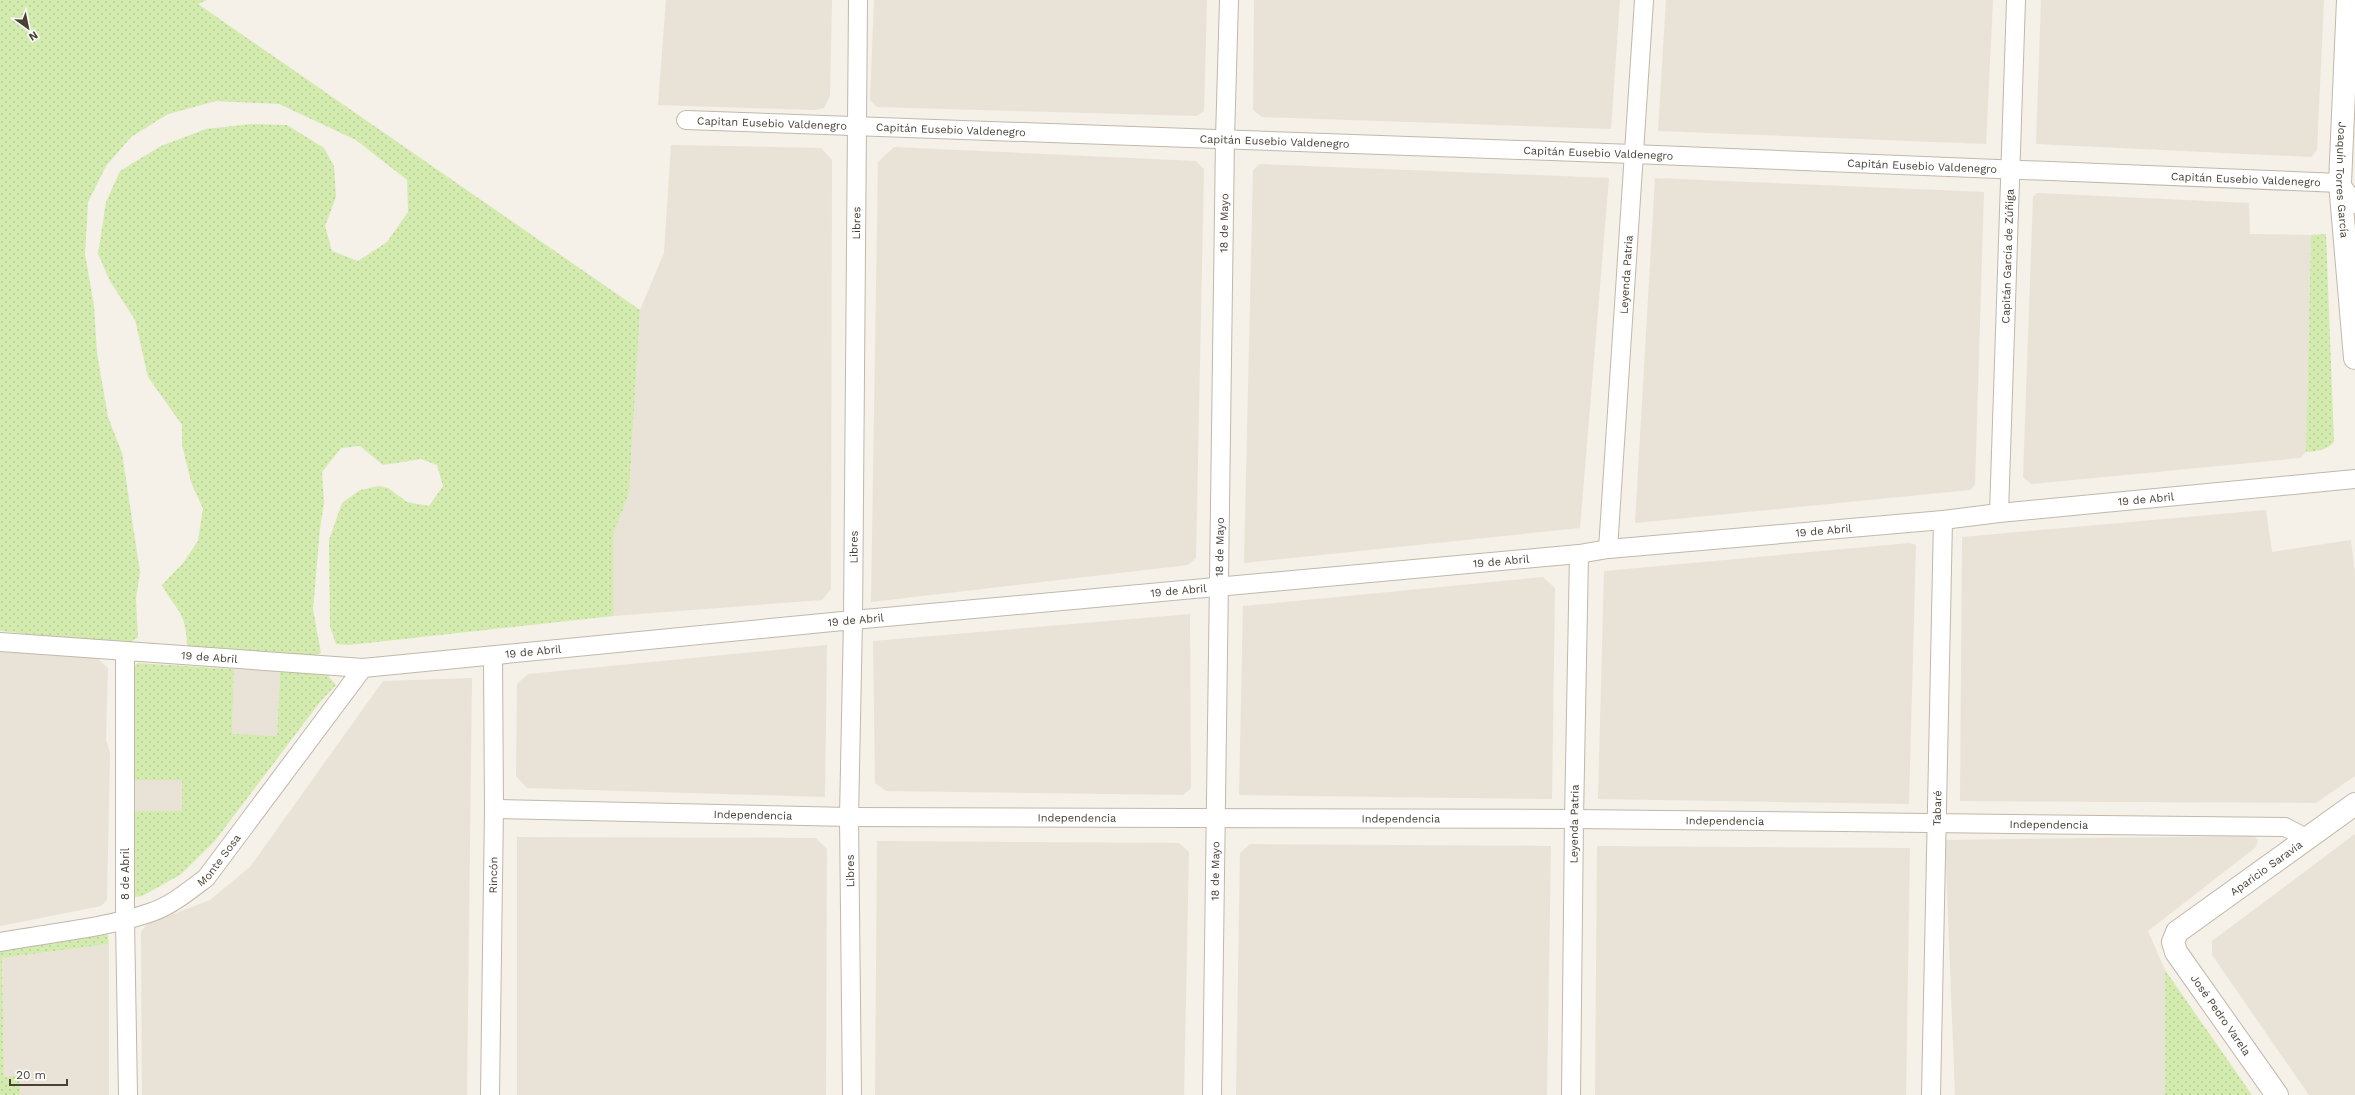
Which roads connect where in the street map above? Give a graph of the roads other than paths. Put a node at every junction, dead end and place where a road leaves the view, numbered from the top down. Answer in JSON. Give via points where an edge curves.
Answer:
{"nodes":[{"id":1,"x":858,"y":0,"type":"edge"},
{"id":2,"x":1229,"y":0,"type":"edge"},
{"id":3,"x":1644,"y":0,"type":"edge"},
{"id":4,"x":2016,"y":0,"type":"edge"},
{"id":5,"x":2348,"y":0,"type":"edge"},
{"id":6,"x":686,"y":120,"type":"dead end"},
{"id":7,"x":857,"y":126,"type":"junction"},
{"id":8,"x":1225,"y":138,"type":"junction"},
{"id":9,"x":1633,"y":154,"type":"junction"},
{"id":10,"x":2011,"y":171,"type":"junction"},
{"id":11,"x":2340,"y":183,"type":"junction"},
{"id":12,"x":2355,"y":204,"type":"edge"},
{"id":13,"x":2355,"y":358,"type":"edge"},
{"id":14,"x":2355,"y":479,"type":"edge"},
{"id":15,"x":1999,"y":513,"type":"junction"},
{"id":16,"x":1943,"y":520,"type":"junction"},
{"id":17,"x":1608,"y":549,"type":"junction"},
{"id":18,"x":1579,"y":554,"type":"junction"},
{"id":19,"x":1219,"y":586,"type":"junction"},
{"id":20,"x":854,"y":620,"type":"junction"},
{"id":21,"x":0,"y":642,"type":"edge"},
{"id":22,"x":124,"y":652,"type":"junction"},
{"id":23,"x":493,"y":656,"type":"junction"},
{"id":24,"x":363,"y":668,"type":"junction"},
{"id":25,"x":2355,"y":804,"type":"edge"},
{"id":26,"x":494,"y":810,"type":"junction"},
{"id":27,"x":849,"y":817,"type":"junction"},
{"id":28,"x":1216,"y":818,"type":"junction"},
{"id":29,"x":1574,"y":819,"type":"junction"},
{"id":30,"x":1937,"y":824,"type":"junction"},
{"id":31,"x":2306,"y":838,"type":"junction"},
{"id":32,"x":125,"y":920,"type":"junction"},
{"id":33,"x":2177,"y":932,"type":"joint"},
{"id":34,"x":0,"y":942,"type":"edge"},
{"id":35,"x":128,"y":1095,"type":"edge"},
{"id":36,"x":490,"y":1095,"type":"edge"},
{"id":37,"x":852,"y":1095,"type":"edge"},
{"id":38,"x":1212,"y":1095,"type":"edge"},
{"id":39,"x":1571,"y":1095,"type":"edge"},
{"id":40,"x":1931,"y":1095,"type":"edge"},
{"id":41,"x":2277,"y":1095,"type":"edge"}],
"edges":[{"from":1,"to":7,"type":"street","name":"Libres"},
{"from":2,"to":8,"type":"street","name":"18 de Mayo"},
{"from":3,"to":9,"type":"street","name":"Leyenda Patria"},
{"from":4,"to":10,"type":"street","name":"Capitán García de Zúñiga"},
{"from":5,"to":11,"type":"street","name":"Joaquín Torres García"},
{"from":6,"to":7,"type":"street","name":"Capitan Eusebio Valdenegro"},
{"from":7,"to":8,"type":"street","name":"Capitán Eusebio Valdenegro"},
{"from":7,"to":20,"type":"street","name":"Libres"},
{"from":8,"to":9,"type":"street","name":"Capitán Eusebio Valdenegro"},
{"from":8,"to":19,"type":"street","name":"18 de Mayo"},
{"from":9,"to":10,"type":"street","name":"Capitán Eusebio Valdenegro"},
{"from":9,"to":17,"type":"street","name":"Leyenda Patria"},
{"from":10,"to":11,"type":"street","name":"Capitán Eusebio Valdenegro"},
{"from":10,"to":15,"type":"street","name":"Capitán García de Zúñiga"},
{"from":11,"to":12,"type":"street"},
{"from":11,"to":13,"type":"street","name":"Joaquín Torres García"},
{"from":14,"to":15,"type":"street","name":"19 de Abril"},
{"from":15,"to":16,"type":"street","name":"19 de Abril"},
{"from":16,"to":17,"type":"street","name":"19 de Abril"},
{"from":16,"to":30,"type":"street","name":"Tabaré"},
{"from":17,"to":18,"type":"street","name":"19 de Abril"},
{"from":18,"to":19,"type":"street","name":"19 de Abril"},
{"from":18,"to":29,"type":"street","name":"Leyenda Patria"},
{"from":19,"to":20,"type":"street","name":"19 de Abril"},
{"from":19,"to":28,"type":"street","name":"18 de Mayo"},
{"from":20,"to":23,"type":"street","name":"19 de Abril"},
{"from":20,"to":27,"type":"street","name":"Libres"},
{"from":21,"to":22,"type":"street","name":"19 de Abril"},
{"from":22,"to":24,"type":"street","name":"19 de Abril"},
{"from":22,"to":32,"type":"street","name":"8 de Abril"},
{"from":23,"to":24,"type":"street","name":"19 de Abril"},
{"from":23,"to":26,"type":"street","name":"Rincón"},
{"from":24,"to":32,"type":"street","name":"Monte Sosa","via":[[206,878],[154,912]]},
{"from":25,"to":31,"type":"street","name":"Aparicio Saravia"},
{"from":26,"to":27,"type":"street","name":"Independencia"},
{"from":26,"to":36,"type":"street","name":"Rincón"},
{"from":27,"to":28,"type":"street","name":"Independencia"},
{"from":27,"to":37,"type":"street","name":"Libres"},
{"from":28,"to":29,"type":"street","name":"Independencia"},
{"from":28,"to":38,"type":"street","name":"18 de Mayo"},
{"from":29,"to":30,"type":"street","name":"Independencia"},
{"from":29,"to":39,"type":"street","name":"Leyenda Patria"},
{"from":30,"to":31,"type":"street","name":"Independencia","via":[[2285,827]]},
{"from":30,"to":40,"type":"street","name":"Tabaré"},
{"from":31,"to":33,"type":"street","name":"Aparicio Saravia"},
{"from":32,"to":34,"type":"street","name":"Monte Sosa"},
{"from":32,"to":35,"type":"street","name":"8 de Abril"},
{"from":33,"to":41,"type":"street","name":"José Pedro Varela","via":[[2173,942],[2176,952]]}]}
